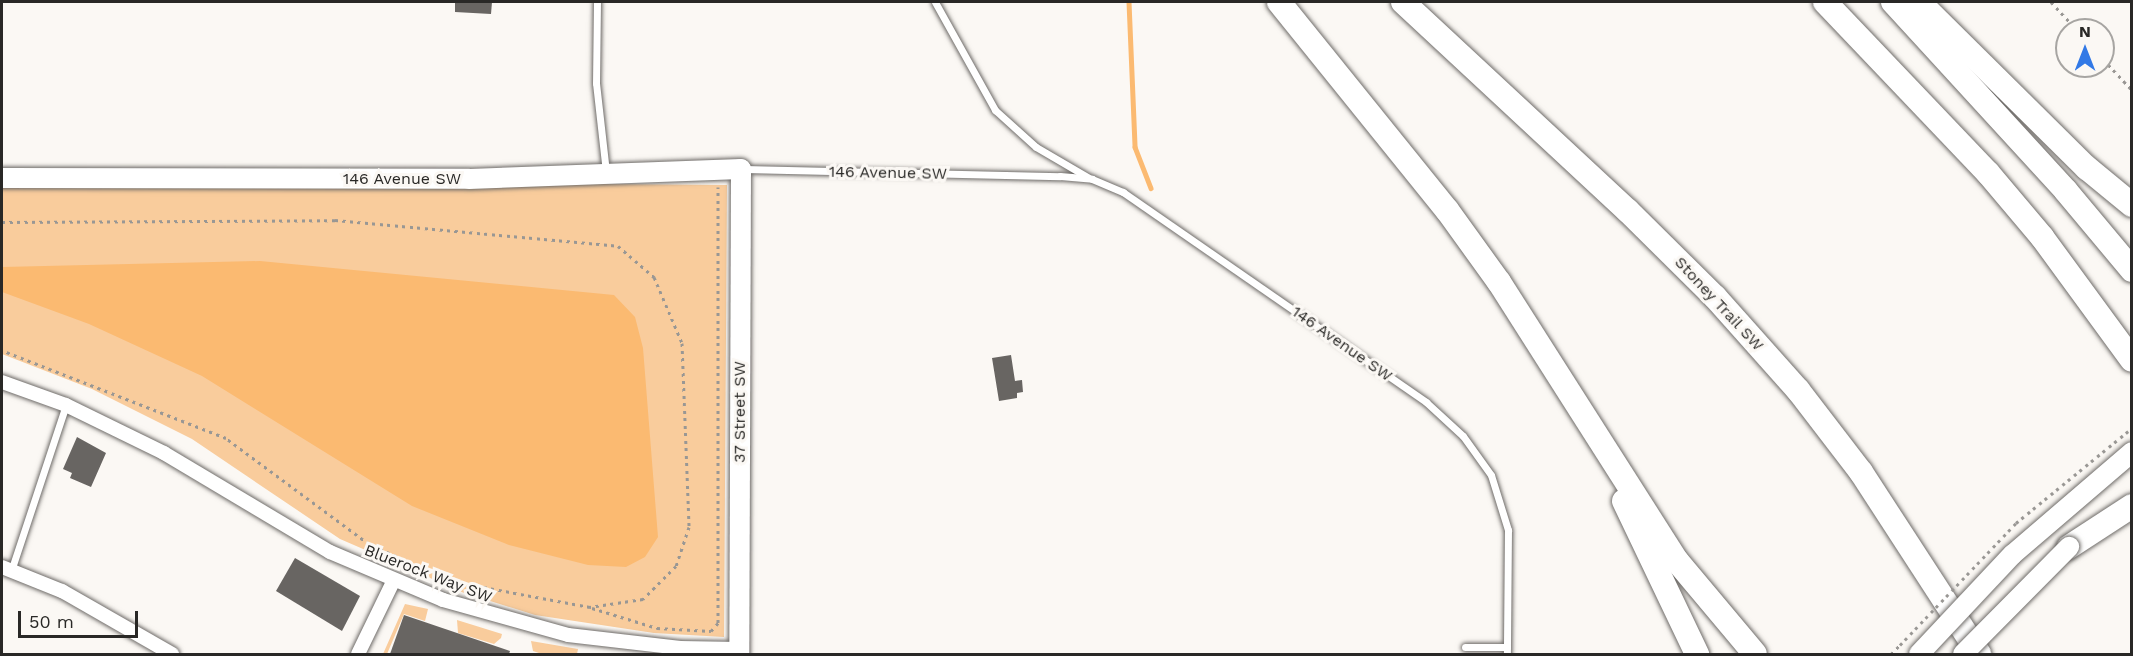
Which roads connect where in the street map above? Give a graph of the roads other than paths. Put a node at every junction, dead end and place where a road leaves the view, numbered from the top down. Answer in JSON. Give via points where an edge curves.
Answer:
{"nodes":[{"id":1,"x":597,"y":2,"type":"edge"},
{"id":2,"x":935,"y":2,"type":"edge"},
{"id":3,"x":1278,"y":2,"type":"edge"},
{"id":4,"x":1403,"y":2,"type":"edge"},
{"id":5,"x":1825,"y":2,"type":"edge"},
{"id":6,"x":1893,"y":2,"type":"edge"},
{"id":7,"x":1919,"y":2,"type":"edge"},
{"id":8,"x":741,"y":169,"type":"junction"},
{"id":9,"x":606,"y":174,"type":"junction"},
{"id":10,"x":2,"y":178,"type":"edge"},
{"id":11,"x":1092,"y":179,"type":"junction"},
{"id":12,"x":2132,"y":205,"type":"edge"},
{"id":13,"x":2132,"y":270,"type":"edge"},
{"id":14,"x":2132,"y":360,"type":"edge"},
{"id":15,"x":2,"y":382,"type":"edge"},
{"id":16,"x":66,"y":405,"type":"junction"},
{"id":17,"x":1591,"y":431,"type":"junction"},
{"id":18,"x":2132,"y":452,"type":"edge"},
{"id":19,"x":2132,"y":494,"type":"edge"},
{"id":20,"x":2132,"y":506,"type":"edge"},
{"id":21,"x":2069,"y":547,"type":"junction"},
{"id":22,"x":6,"y":569,"type":"edge"},
{"id":23,"x":393,"y":582,"type":"junction"},
{"id":24,"x":1465,"y":647,"type":"dead end"},
{"id":25,"x":1507,"y":651,"type":"edge"},
{"id":26,"x":740,"y":652,"type":"edge"},
{"id":27,"x":172,"y":654,"type":"edge"},
{"id":28,"x":358,"y":654,"type":"edge"},
{"id":29,"x":1696,"y":654,"type":"edge"},
{"id":30,"x":1755,"y":654,"type":"edge"},
{"id":31,"x":1919,"y":654,"type":"edge"},
{"id":32,"x":1963,"y":654,"type":"edge"},
{"id":33,"x":1979,"y":654,"type":"edge"}],
"edges":[{"from":1,"to":9,"type":"lane","via":[[596,83]]},
{"from":2,"to":11,"type":"lane","via":[[995,110],[1036,147]]},
{"from":3,"to":17,"type":"highway","via":[[1447,210],[1499,282]]},
{"from":4,"to":33,"type":"highway","name":"Stoney Trail SW","via":[[1636,218],[1715,297],[1798,390],[1868,481]]},
{"from":5,"to":14,"type":"highway","via":[[1988,173],[2042,237]]},
{"from":6,"to":13,"type":"highway","via":[[2066,191]]},
{"from":7,"to":12,"type":"highway","via":[[2086,168]]},
{"from":8,"to":9,"type":"street","name":"146 Avenue SW"},
{"from":8,"to":11,"type":"lane","name":"146 Avenue SW"},
{"from":8,"to":26,"type":"street","name":"37 Street SW"},
{"from":9,"to":10,"type":"street","name":"146 Avenue SW"},
{"from":11,"to":25,"type":"lane","name":"146 Avenue SW","via":[[1123,192],[1162,219],[1425,402],[1463,436],[1491,475],[1508,530]]},
{"from":15,"to":16,"type":"street","name":"Bluerock Way SW"},
{"from":16,"to":22,"type":"lane"},
{"from":16,"to":23,"type":"street","name":"Bluerock Way SW","via":[[164,453],[330,552]]},
{"from":17,"to":29,"type":"highway"},
{"from":17,"to":30,"type":"highway","via":[[1677,561]]},
{"from":18,"to":31,"type":"street","bridge":true,"via":[[2012,555]]},
{"from":19,"to":21,"type":"street"},
{"from":20,"to":21,"type":"highway"},
{"from":21,"to":32,"type":"street","bridge":true},
{"from":22,"to":27,"type":"street","via":[[62,591]]},
{"from":23,"to":26,"type":"street","name":"Bluerock Way SW","via":[[497,618],[568,635]]},
{"from":23,"to":28,"type":"street"},
{"from":24,"to":25,"type":"lane"}]}
